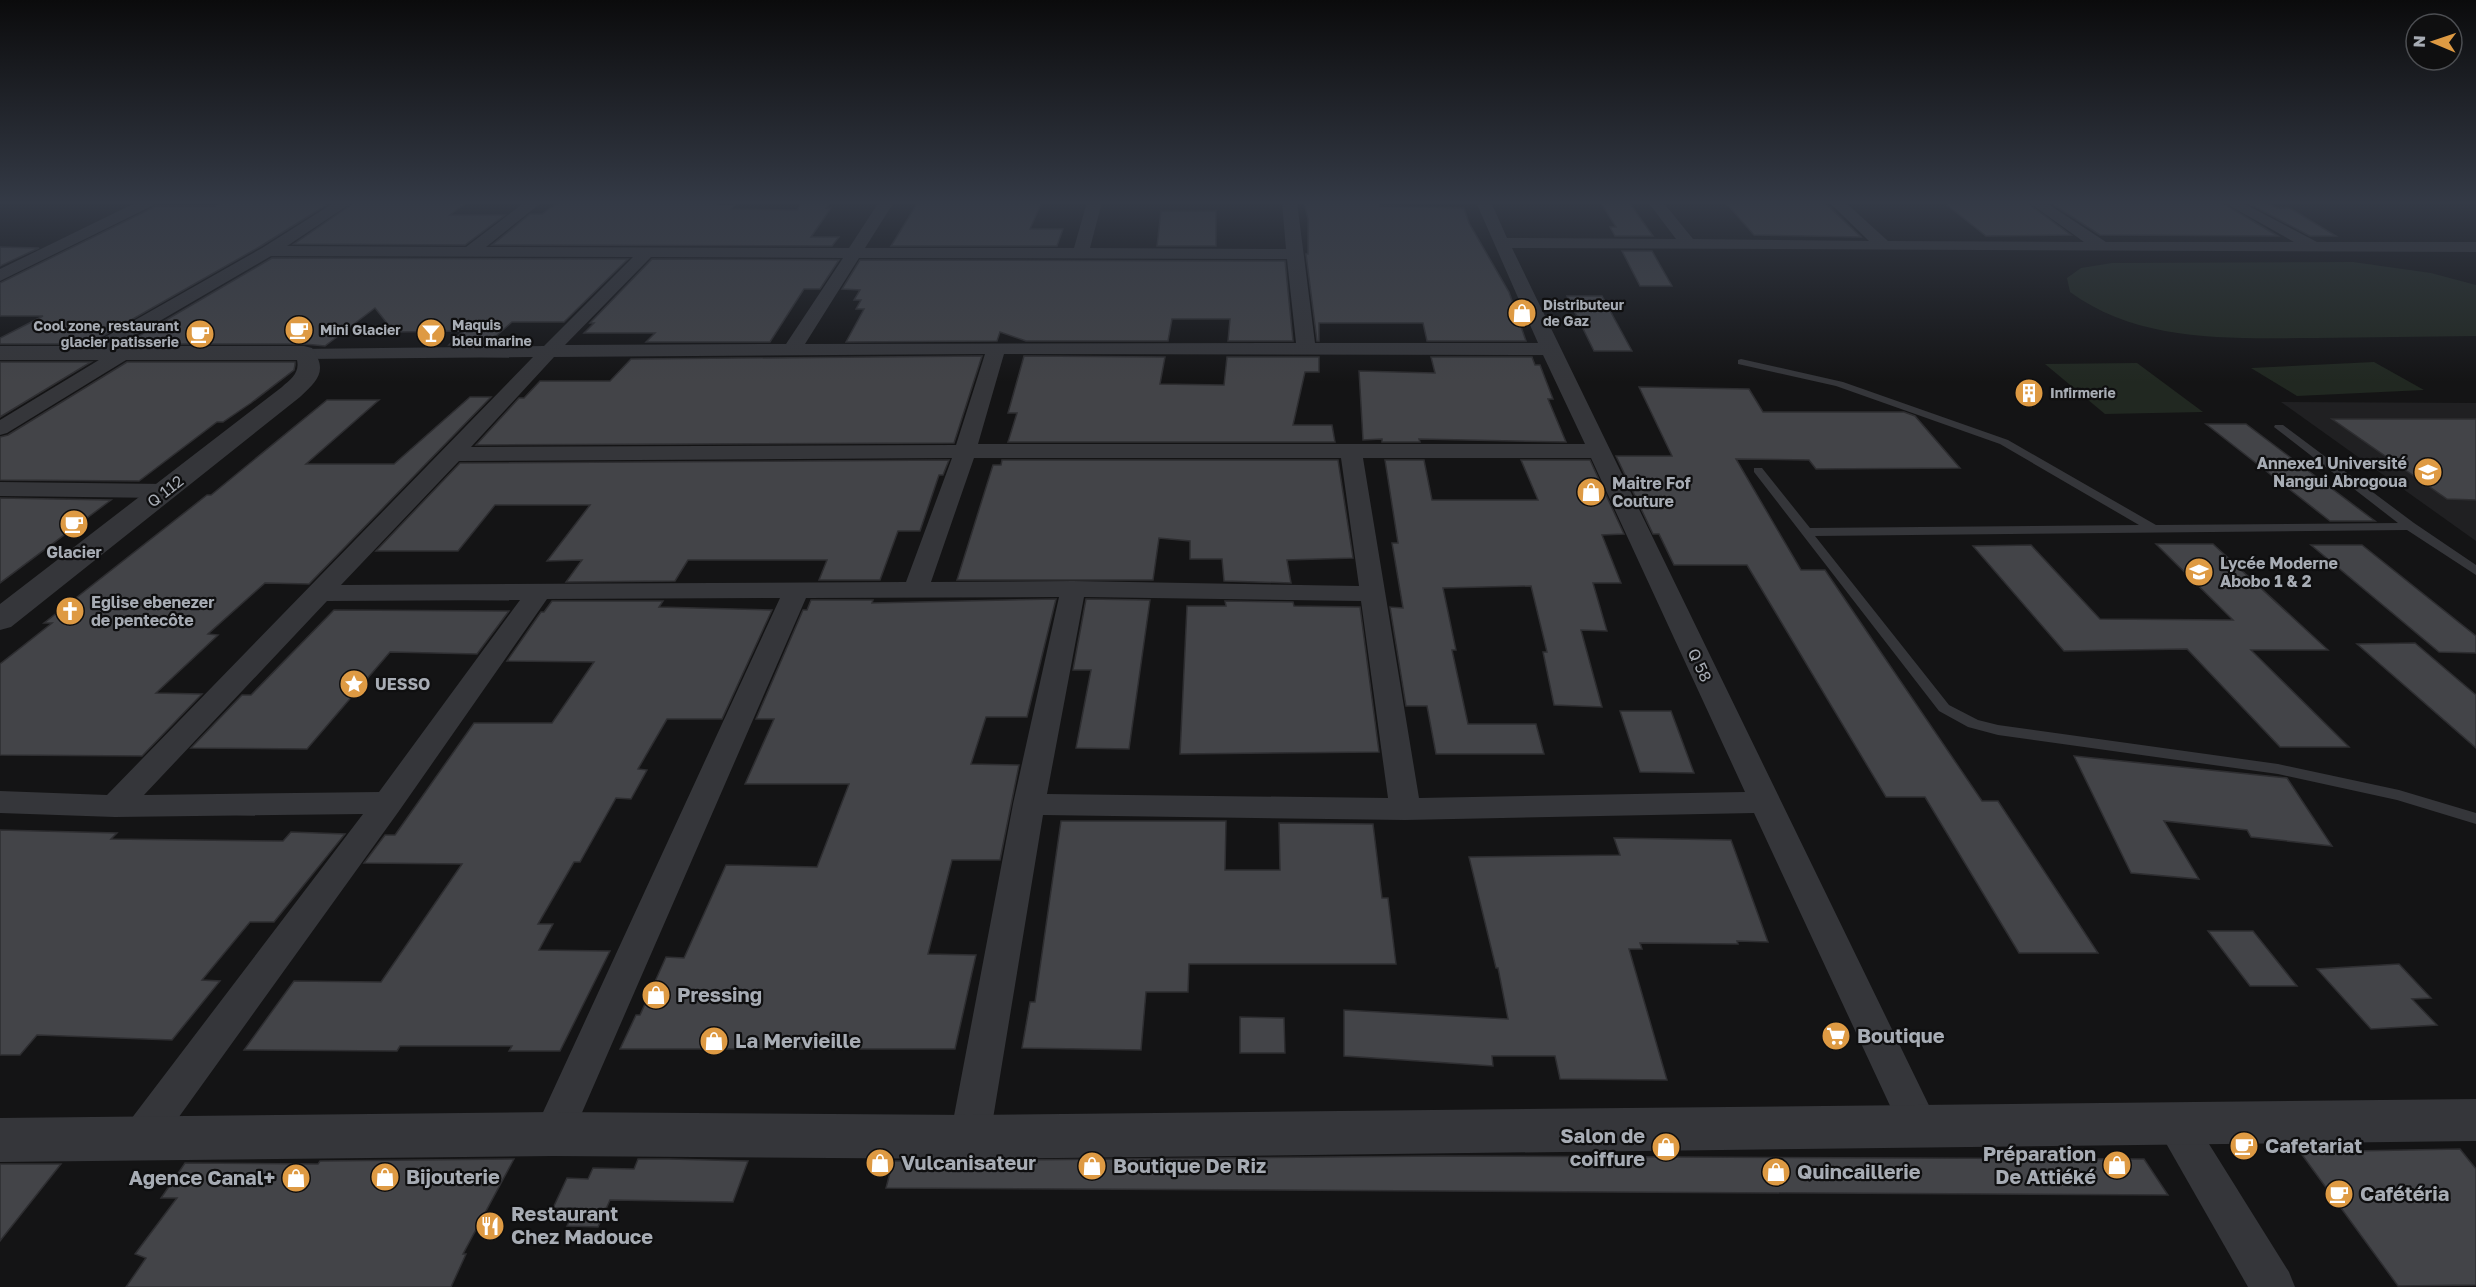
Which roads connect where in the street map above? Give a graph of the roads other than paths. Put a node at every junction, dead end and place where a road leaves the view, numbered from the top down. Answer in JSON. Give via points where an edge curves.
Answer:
{"nodes":[{"id":1,"x":28,"y":262,"type":"edge"},
{"id":2,"x":249,"y":262,"type":"edge"},
{"id":3,"x":637,"y":262,"type":"edge"},
{"id":4,"x":849,"y":262,"type":"edge"},
{"id":5,"x":1295,"y":262,"type":"edge"},
{"id":6,"x":1511,"y":262,"type":"edge"},
{"id":7,"x":0,"y":276,"type":"edge"},
{"id":8,"x":1306,"y":347,"type":"junction"},
{"id":9,"x":996,"y":348,"type":"junction"},
{"id":10,"x":1550,"y":349,"type":"junction"},
{"id":11,"x":791,"y":350,"type":"junction"},
{"id":12,"x":548,"y":352,"type":"junction"},
{"id":13,"x":0,"y":353,"type":"edge"},
{"id":14,"x":91,"y":353,"type":"junction"},
{"id":15,"x":124,"y":353,"type":"junction"},
{"id":16,"x":304,"y":353,"type":"junction"},
{"id":17,"x":1741,"y":362,"type":"dead end"},
{"id":18,"x":2279,"y":427,"type":"dead end"},
{"id":19,"x":0,"y":429,"type":"edge"},
{"id":20,"x":965,"y":451,"type":"junction"},
{"id":21,"x":1351,"y":451,"type":"junction"},
{"id":22,"x":1598,"y":451,"type":"junction"},
{"id":23,"x":453,"y":454,"type":"junction"},
{"id":24,"x":1758,"y":470,"type":"dead end"},
{"id":25,"x":0,"y":489,"type":"edge"},
{"id":26,"x":165,"y":491,"type":"junction"},
{"id":27,"x":2410,"y":526,"type":"junction"},
{"id":28,"x":2153,"y":528,"type":"junction"},
{"id":29,"x":1806,"y":532,"type":"junction"},
{"id":30,"x":2476,"y":571,"type":"edge"},
{"id":31,"x":1073,"y":589,"type":"junction"},
{"id":32,"x":916,"y":590,"type":"junction"},
{"id":33,"x":539,"y":592,"type":"junction"},
{"id":34,"x":796,"y":592,"type":"junction"},
{"id":35,"x":320,"y":593,"type":"junction"},
{"id":36,"x":1373,"y":594,"type":"junction"},
{"id":37,"x":0,"y":620,"type":"edge"},
{"id":38,"x":0,"y":802,"type":"edge"},
{"id":39,"x":1765,"y":802,"type":"junction"},
{"id":40,"x":388,"y":803,"type":"junction"},
{"id":41,"x":1029,"y":804,"type":"junction"},
{"id":42,"x":115,"y":806,"type":"junction"},
{"id":43,"x":1405,"y":809,"type":"junction"},
{"id":44,"x":2476,"y":819,"type":"edge"},
{"id":45,"x":2476,"y":1120,"type":"edge"},
{"id":46,"x":2175,"y":1124,"type":"junction"},
{"id":47,"x":1919,"y":1126,"type":"junction"},
{"id":48,"x":553,"y":1134,"type":"junction"},
{"id":49,"x":970,"y":1137,"type":"junction"},
{"id":50,"x":0,"y":1140,"type":"edge"},
{"id":51,"x":139,"y":1140,"type":"junction"},
{"id":52,"x":2273,"y":1287,"type":"edge"}],
"edges":[{"from":1,"to":7,"type":"street"},
{"from":2,"to":14,"type":"street"},
{"from":3,"to":12,"type":"street"},
{"from":4,"to":11,"type":"street"},
{"from":5,"to":8,"type":"street"},
{"from":6,"to":10,"type":"street","name":"Q 58"},
{"from":8,"to":9,"type":"street"},
{"from":8,"to":10,"type":"street"},
{"from":9,"to":11,"type":"street"},
{"from":9,"to":20,"type":"street"},
{"from":10,"to":22,"type":"street","name":"Q 58"},
{"from":11,"to":12,"type":"street"},
{"from":12,"to":16,"type":"street"},
{"from":12,"to":23,"type":"street"},
{"from":13,"to":14,"type":"street"},
{"from":14,"to":15,"type":"street"},
{"from":15,"to":16,"type":"street"},
{"from":15,"to":19,"type":"street"},
{"from":16,"to":26,"type":"street","name":"Q 112","via":[[310,360],[304,380]]},
{"from":17,"to":28,"type":"lane","via":[[1839,384],[2004,441]]},
{"from":18,"to":27,"type":"lane"},
{"from":20,"to":21,"type":"street"},
{"from":20,"to":23,"type":"street"},
{"from":20,"to":32,"type":"street"},
{"from":21,"to":22,"type":"street"},
{"from":21,"to":36,"type":"street"},
{"from":22,"to":39,"type":"street","name":"Q 58"},
{"from":23,"to":35,"type":"street"},
{"from":24,"to":29,"type":"lane"},
{"from":25,"to":26,"type":"street"},
{"from":26,"to":37,"type":"street","name":"Q 112"},
{"from":27,"to":28,"type":"lane"},
{"from":27,"to":30,"type":"lane"},
{"from":28,"to":29,"type":"lane"},
{"from":29,"to":44,"type":"lane","via":[[1944,708],[1973,724],[2278,769],[2399,795]]},
{"from":31,"to":32,"type":"street"},
{"from":31,"to":36,"type":"street"},
{"from":31,"to":41,"type":"street"},
{"from":32,"to":34,"type":"street"},
{"from":33,"to":34,"type":"street"},
{"from":33,"to":35,"type":"street"},
{"from":33,"to":40,"type":"street"},
{"from":34,"to":48,"type":"street"},
{"from":35,"to":42,"type":"street"},
{"from":36,"to":43,"type":"street"},
{"from":38,"to":42,"type":"street"},
{"from":39,"to":43,"type":"street"},
{"from":39,"to":47,"type":"street","name":"Q 58"},
{"from":40,"to":42,"type":"street"},
{"from":40,"to":51,"type":"street"},
{"from":41,"to":43,"type":"street"},
{"from":41,"to":49,"type":"street"},
{"from":45,"to":46,"type":"street"},
{"from":46,"to":47,"type":"street"},
{"from":46,"to":52,"type":"street"},
{"from":47,"to":49,"type":"street"},
{"from":48,"to":49,"type":"street"},
{"from":48,"to":51,"type":"street"},
{"from":50,"to":51,"type":"street"}]}
